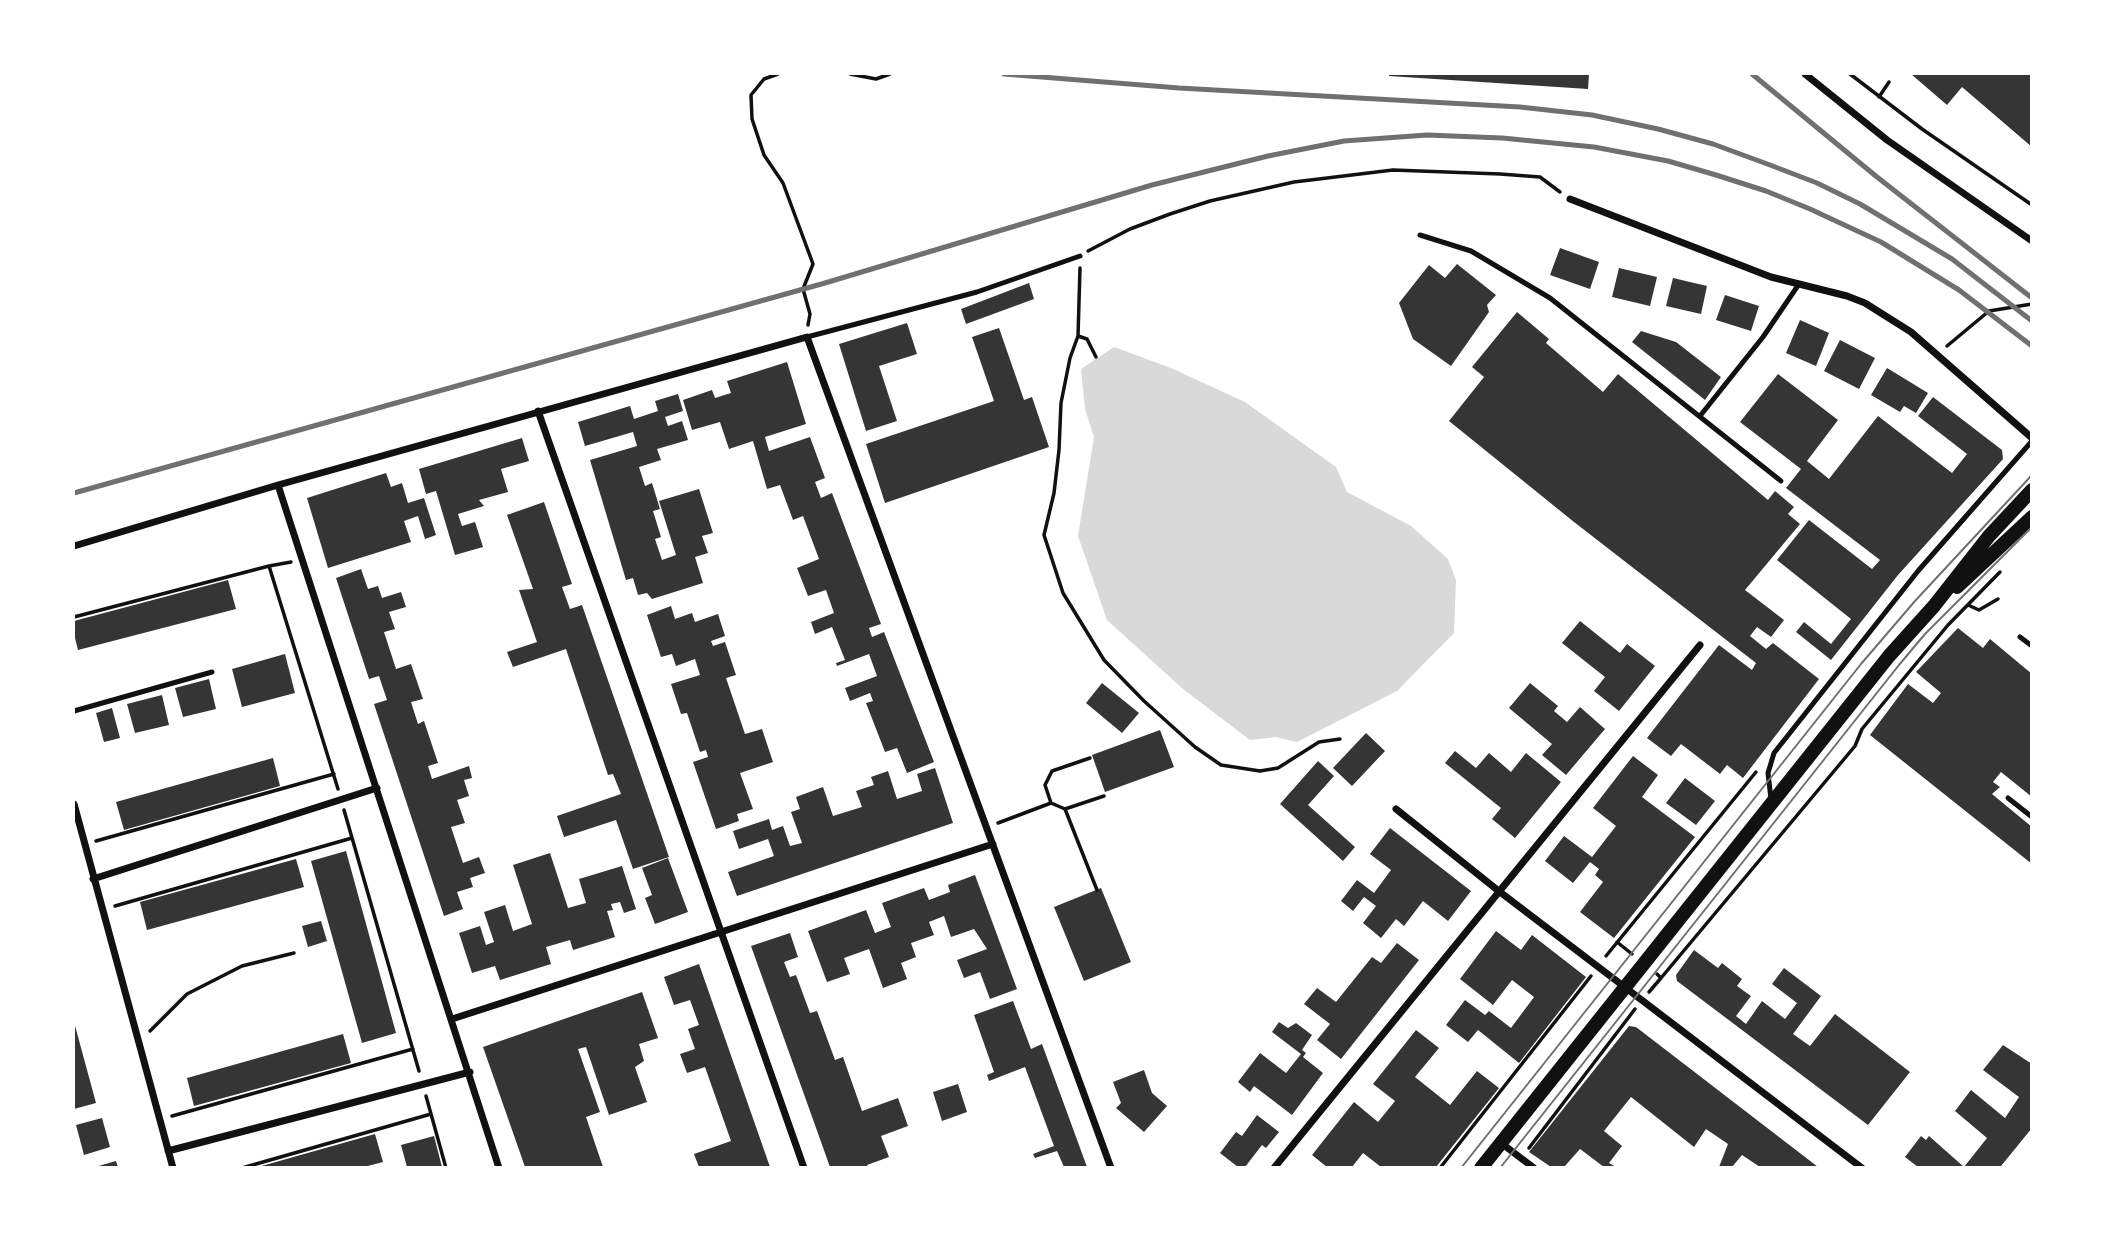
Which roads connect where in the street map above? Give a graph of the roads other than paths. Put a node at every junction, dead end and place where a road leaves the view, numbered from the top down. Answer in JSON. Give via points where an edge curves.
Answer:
{"nodes":[{"id":1,"x":1805,"y":74,"type":"edge"},
{"id":2,"x":1570,"y":199,"type":"road end"},
{"id":3,"x":1420,"y":235,"type":"dead end"},
{"id":4,"x":2032,"y":241,"type":"edge"},
{"id":5,"x":1080,"y":256,"type":"road end"},
{"id":6,"x":1799,"y":284,"type":"junction"},
{"id":7,"x":807,"y":337,"type":"junction"},
{"id":8,"x":538,"y":411,"type":"junction"},
{"id":9,"x":1700,"y":416,"type":"junction"},
{"id":10,"x":2032,"y":439,"type":"edge"},
{"id":11,"x":1781,"y":481,"type":"dead end"},
{"id":12,"x":278,"y":485,"type":"junction"},
{"id":13,"x":2032,"y":489,"type":"edge"},
{"id":14,"x":2032,"y":517,"type":"edge"},
{"id":15,"x":74,"y":546,"type":"edge"},
{"id":16,"x":1934,"y":606,"type":"junction"},
{"id":17,"x":2021,"y":637,"type":"dead end"},
{"id":18,"x":1700,"y":645,"type":"dead end"},
{"id":19,"x":2032,"y":646,"type":"edge"},
{"id":20,"x":212,"y":672,"type":"dead end"},
{"id":21,"x":74,"y":711,"type":"edge"},
{"id":22,"x":377,"y":788,"type":"junction"},
{"id":23,"x":2008,"y":799,"type":"dead end"},
{"id":24,"x":1772,"y":802,"type":"junction"},
{"id":25,"x":74,"y":804,"type":"edge"},
{"id":26,"x":1396,"y":809,"type":"dead end"},
{"id":27,"x":2032,"y":817,"type":"edge"},
{"id":28,"x":993,"y":844,"type":"junction"},
{"id":29,"x":93,"y":879,"type":"junction"},
{"id":30,"x":1500,"y":892,"type":"junction"},
{"id":31,"x":722,"y":932,"type":"junction"},
{"id":32,"x":1625,"y":986,"type":"junction"},
{"id":33,"x":452,"y":1019,"type":"junction"},
{"id":34,"x":470,"y":1072,"type":"junction"},
{"id":35,"x":1501,"y":1142,"type":"junction"},
{"id":36,"x":168,"y":1151,"type":"junction"},
{"id":37,"x":173,"y":1167,"type":"edge"},
{"id":38,"x":499,"y":1167,"type":"edge"},
{"id":39,"x":803,"y":1167,"type":"edge"},
{"id":40,"x":1111,"y":1167,"type":"edge"},
{"id":41,"x":1274,"y":1167,"type":"edge"},
{"id":42,"x":1481,"y":1167,"type":"edge"},
{"id":43,"x":1534,"y":1167,"type":"edge"},
{"id":44,"x":1862,"y":1167,"type":"edge"}],
"edges":[{"from":1,"to":4,"type":"street","via":[[1887,140]]},
{"from":2,"to":6,"type":"street"},
{"from":3,"to":9,"type":"lane","via":[[1471,251],[1550,298]]},
{"from":5,"to":7,"type":"lane","via":[[977,292]]},
{"from":6,"to":9,"type":"lane"},
{"from":6,"to":10,"type":"street","via":[[1864,303],[1911,332]]},
{"from":7,"to":8,"type":"street"},
{"from":7,"to":28,"type":"street"},
{"from":8,"to":12,"type":"street"},
{"from":8,"to":31,"type":"street"},
{"from":9,"to":11,"type":"lane"},
{"from":10,"to":24,"type":"lane","via":[[1918,571],[1774,752],[1768,783]]},
{"from":12,"to":15,"type":"street"},
{"from":12,"to":22,"type":"street"},
{"from":13,"to":16,"type":"main road"},
{"from":14,"to":16,"type":"main road"},
{"from":16,"to":24,"type":"main road"},
{"from":17,"to":19,"type":"lane"},
{"from":18,"to":30,"type":"street"},
{"from":20,"to":21,"type":"lane"},
{"from":22,"to":29,"type":"street"},
{"from":22,"to":33,"type":"street"},
{"from":23,"to":27,"type":"lane"},
{"from":24,"to":32,"type":"main road"},
{"from":25,"to":29,"type":"street"},
{"from":26,"to":30,"type":"street"},
{"from":28,"to":31,"type":"street"},
{"from":28,"to":40,"type":"street"},
{"from":29,"to":36,"type":"street"},
{"from":30,"to":32,"type":"street"},
{"from":30,"to":41,"type":"street"},
{"from":31,"to":33,"type":"street"},
{"from":31,"to":39,"type":"street"},
{"from":32,"to":35,"type":"main road"},
{"from":32,"to":44,"type":"street"},
{"from":33,"to":34,"type":"street"},
{"from":34,"to":36,"type":"street"},
{"from":34,"to":38,"type":"street"},
{"from":35,"to":42,"type":"main road"},
{"from":35,"to":43,"type":"street"},
{"from":36,"to":37,"type":"street"}]}
